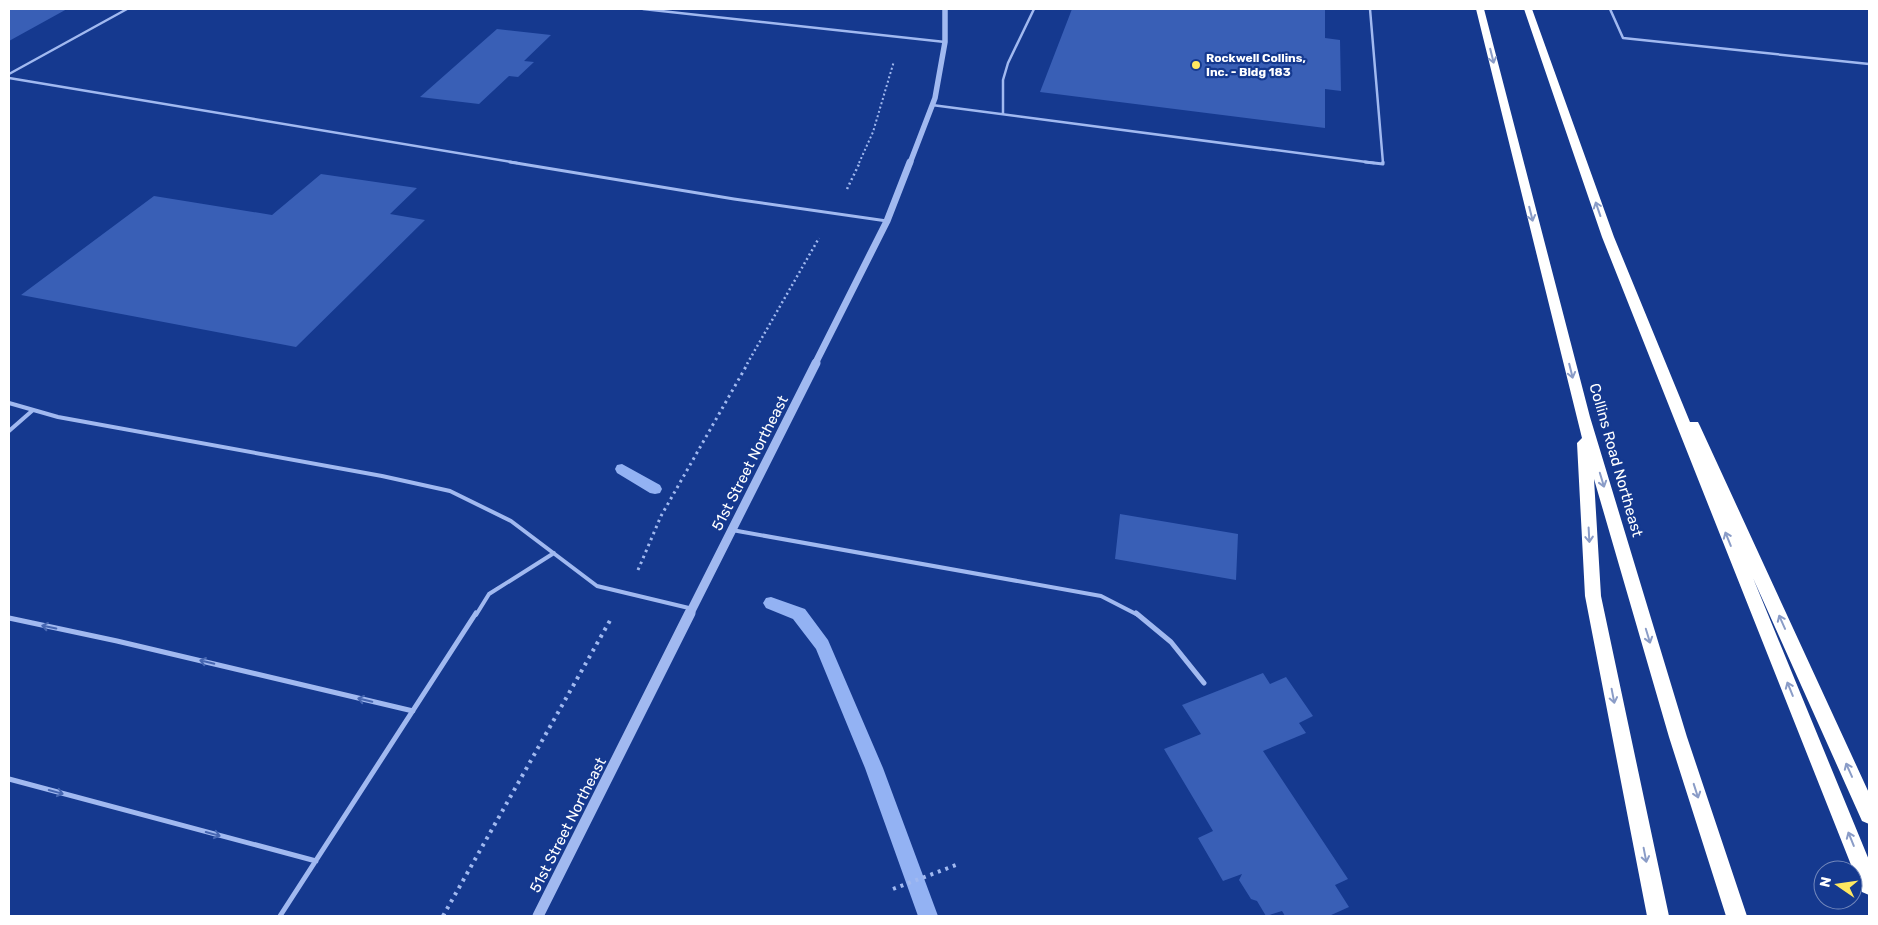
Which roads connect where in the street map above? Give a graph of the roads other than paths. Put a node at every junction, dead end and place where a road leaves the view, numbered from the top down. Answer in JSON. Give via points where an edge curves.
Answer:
{"nodes":[{"id":1,"x":126,"y":9,"type":"edge"},
{"id":2,"x":643,"y":9,"type":"edge"},
{"id":3,"x":945,"y":9,"type":"edge"},
{"id":4,"x":1034,"y":9,"type":"edge"},
{"id":5,"x":1370,"y":9,"type":"edge"},
{"id":6,"x":1480,"y":9,"type":"edge"},
{"id":7,"x":1528,"y":9,"type":"edge"},
{"id":8,"x":1610,"y":9,"type":"edge"},
{"id":9,"x":944,"y":42,"type":"junction"},
{"id":10,"x":1869,"y":64,"type":"edge"},
{"id":11,"x":9,"y":74,"type":"edge"},
{"id":12,"x":9,"y":78,"type":"edge"},
{"id":13,"x":932,"y":105,"type":"junction"},
{"id":14,"x":1003,"y":114,"type":"junction"},
{"id":15,"x":887,"y":221,"type":"junction"},
{"id":16,"x":1608,"y":237,"type":"junction"},
{"id":17,"x":9,"y":403,"type":"edge"},
{"id":18,"x":33,"y":410,"type":"junction"},
{"id":19,"x":1583,"y":417,"type":"junction"},
{"id":20,"x":9,"y":431,"type":"edge"},
{"id":21,"x":732,"y":530,"type":"junction"},
{"id":22,"x":554,"y":553,"type":"junction"},
{"id":23,"x":692,"y":609,"type":"junction"},
{"id":24,"x":9,"y":618,"type":"edge"},
{"id":25,"x":1204,"y":683,"type":"dead end"},
{"id":26,"x":413,"y":711,"type":"junction"},
{"id":27,"x":9,"y":779,"type":"edge"},
{"id":28,"x":1869,"y":814,"type":"edge"},
{"id":29,"x":316,"y":861,"type":"junction"},
{"id":30,"x":1869,"y":885,"type":"edge"},
{"id":31,"x":280,"y":916,"type":"edge"},
{"id":32,"x":538,"y":916,"type":"edge"},
{"id":33,"x":1658,"y":916,"type":"edge"},
{"id":34,"x":1737,"y":916,"type":"edge"}],
"edges":[{"from":1,"to":11,"type":"lane"},
{"from":2,"to":9,"type":"lane"},
{"from":3,"to":9,"type":"street","name":"51st Street Northeast"},
{"from":4,"to":14,"type":"lane","via":[[1008,63],[1003,80]]},
{"from":5,"to":14,"type":"lane","via":[[1383,164]]},
{"from":6,"to":19,"type":"highway","name":"Collins Road Northeast","one_way":true},
{"from":16,"to":7,"type":"highway","one_way":true},
{"from":8,"to":10,"type":"lane","via":[[1623,38]]},
{"from":9,"to":13,"type":"street","name":"51st Street Northeast"},
{"from":12,"to":15,"type":"lane","via":[[734,199]]},
{"from":13,"to":14,"type":"lane"},
{"from":13,"to":15,"type":"street","name":"51st Street Northeast"},
{"from":15,"to":21,"type":"street","name":"51st Street Northeast"},
{"from":28,"to":16,"type":"highway","one_way":true},
{"from":30,"to":16,"type":"highway","one_way":true},
{"from":17,"to":18,"type":"lane"},
{"from":18,"to":20,"type":"lane"},
{"from":18,"to":22,"type":"lane","via":[[450,491],[511,521]]},
{"from":19,"to":33,"type":"highway","one_way":true,"via":[[1593,596]]},
{"from":19,"to":34,"type":"highway","name":"Collins Road Northeast","one_way":true,"via":[[1678,737]]},
{"from":21,"to":23,"type":"street","name":"51st Street Northeast"},
{"from":21,"to":25,"type":"lane","via":[[1101,596],[1153,624],[1183,654]]},
{"from":22,"to":23,"type":"lane","via":[[597,586]]},
{"from":22,"to":26,"type":"lane","via":[[489,594]]},
{"from":23,"to":32,"type":"street","name":"51st Street Northeast"},
{"from":26,"to":24,"type":"lane","one_way":true},
{"from":26,"to":29,"type":"lane"},
{"from":27,"to":29,"type":"lane","one_way":true},
{"from":29,"to":31,"type":"lane"}]}
